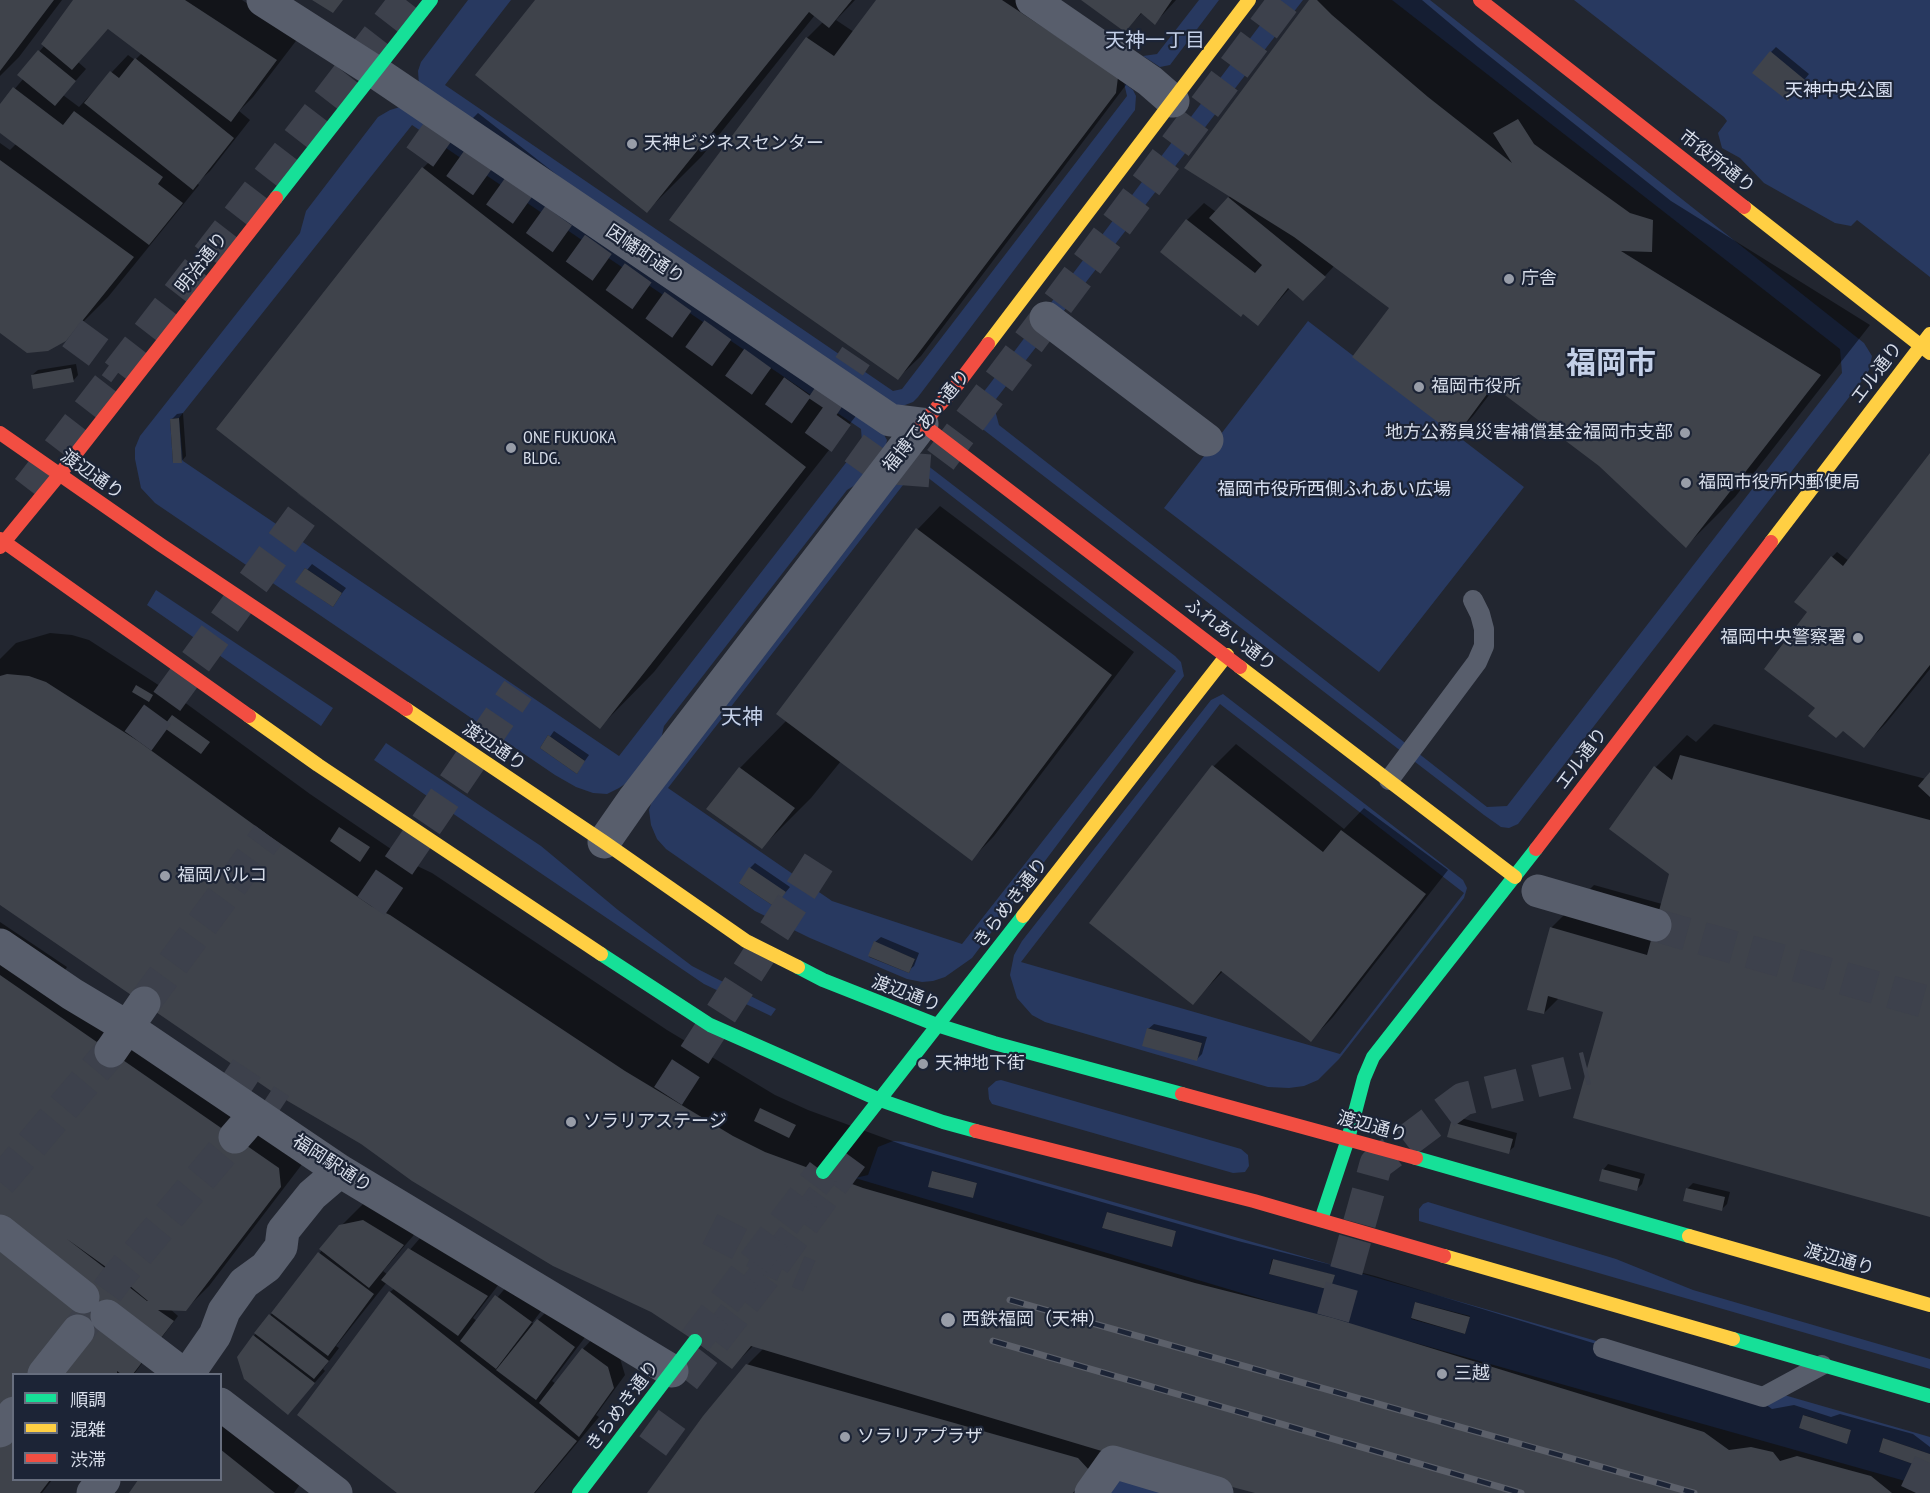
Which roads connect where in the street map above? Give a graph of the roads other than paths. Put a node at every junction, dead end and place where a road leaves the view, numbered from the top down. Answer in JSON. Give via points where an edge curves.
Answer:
{"nodes":[{"id":1,"x":263,"y":0,"type":"edge"},
{"id":2,"x":431,"y":0,"type":"edge"},
{"id":3,"x":1032,"y":0,"type":"edge"},
{"id":4,"x":1249,"y":0,"type":"edge"},
{"id":5,"x":1480,"y":0,"type":"edge"},
{"id":6,"x":374,"y":71,"type":"junction"},
{"id":7,"x":1173,"y":101,"type":"junction"},
{"id":8,"x":1046,"y":318,"type":"dead end"},
{"id":9,"x":1930,"y":334,"type":"edge"},
{"id":10,"x":1926,"y":349,"type":"edge"},
{"id":11,"x":922,"y":424,"type":"junction"},
{"id":12,"x":0,"y":433,"type":"edge"},
{"id":13,"x":1207,"y":440,"type":"dead end"},
{"id":14,"x":60,"y":474,"type":"junction"},
{"id":15,"x":1,"y":542,"type":"edge"},
{"id":16,"x":1473,"y":600,"type":"dead end"},
{"id":17,"x":1227,"y":655,"type":"junction"},
{"id":18,"x":1389,"y":780,"type":"junction"},
{"id":19,"x":604,"y":842,"type":"junction"},
{"id":20,"x":1526,"y":884,"type":"junction"},
{"id":21,"x":1655,"y":925,"type":"tunnel mouth"},
{"id":22,"x":0,"y":945,"type":"edge"},
{"id":23,"x":937,"y":1025,"type":"junction"},
{"id":24,"x":880,"y":1100,"type":"junction"},
{"id":25,"x":1348,"y":1139,"type":"junction"},
{"id":26,"x":340,"y":1171,"type":"junction"},
{"id":27,"x":823,"y":1172,"type":"tunnel mouth"},
{"id":28,"x":1321,"y":1220,"type":"junction"},
{"id":29,"x":0,"y":1231,"type":"edge"},
{"id":30,"x":1930,"y":1305,"type":"edge"},
{"id":31,"x":78,"y":1331,"type":"tunnel mouth"},
{"id":32,"x":695,"y":1341,"type":"tunnel mouth"},
{"id":33,"x":1604,"y":1348,"type":"dead end"},
{"id":34,"x":1822,"y":1365,"type":"junction"},
{"id":35,"x":672,"y":1371,"type":"junction"},
{"id":36,"x":45,"y":1373,"type":"edge"},
{"id":37,"x":182,"y":1373,"type":"edge"},
{"id":38,"x":189,"y":1373,"type":"edge"},
{"id":39,"x":1930,"y":1396,"type":"edge"},
{"id":40,"x":222,"y":1406,"type":"edge"},
{"id":41,"x":12,"y":1416,"type":"edge"},
{"id":42,"x":0,"y":1431,"type":"edge"},
{"id":43,"x":102,"y":1481,"type":"edge"},
{"id":44,"x":93,"y":1493,"type":"edge"},
{"id":45,"x":336,"y":1493,"type":"edge"},
{"id":46,"x":579,"y":1493,"type":"edge"},
{"id":47,"x":1090,"y":1493,"type":"edge"},
{"id":48,"x":1217,"y":1493,"type":"edge"}],
"edges":[{"from":1,"to":6,"type":"street","name":"因幡町通り"},
{"from":2,"to":6,"type":"street","name":"明治通り"},
{"from":3,"to":7,"type":"street"},
{"from":4,"to":7,"type":"street","name":"福博であい通り"},
{"from":5,"to":10,"type":"street","name":"市役所通り"},
{"from":6,"to":11,"type":"street","name":"因幡町通り","via":[[890,420]]},
{"from":6,"to":14,"type":"street","name":"明治通り"},
{"from":7,"to":11,"type":"street","name":"福博であい通り","via":[[954,389]]},
{"from":8,"to":13,"type":"street"},
{"from":9,"to":10,"type":"street","name":"エル通り"},
{"from":10,"to":20,"type":"street","name":"エル通り"},
{"from":11,"to":17,"type":"street","name":"ふれあい通り"},
{"from":11,"to":19,"type":"street","name":"福博であい通り"},
{"from":12,"to":14,"type":"street","name":"渡辺通り"},
{"from":14,"to":15,"type":"street","name":"明治通り"},
{"from":14,"to":19,"type":"street","name":"渡辺通り"},
{"from":15,"to":24,"type":"street","via":[[333,776],[710,1025]]},
{"from":16,"to":18,"type":"lane","via":[[1484,629],[1484,646],[1477,662]]},
{"from":17,"to":18,"type":"street","name":"ふれあい通り"},
{"from":17,"to":23,"type":"street","name":"きらめき通り"},
{"from":18,"to":20,"type":"street","name":"ふれあい通り"},
{"from":19,"to":23,"type":"street","name":"渡辺通り","via":[[746,942],[823,980]]},
{"from":20,"to":21,"type":"street"},
{"from":20,"to":25,"type":"street","name":"エル通り","via":[[1373,1057]]},
{"from":22,"to":26,"type":"street","name":"福岡駅通り","via":[[127,1027],[245,1126]]},
{"from":23,"to":24,"type":"street","name":"きらめき通り"},
{"from":23,"to":25,"type":"street","name":"渡辺通り"},
{"from":24,"to":27,"type":"street","name":"きらめき通り"},
{"from":24,"to":28,"type":"street","via":[[943,1122]]},
{"from":25,"to":28,"type":"street","name":"エル通り"},
{"from":25,"to":30,"type":"street","name":"渡辺通り"},
{"from":26,"to":35,"type":"street","name":"福岡駅通り"},
{"from":26,"to":38,"type":"street","via":[[312,1195],[283,1231],[282,1247],[266,1267],[244,1283]]},
{"from":28,"to":34,"type":"street"},
{"from":29,"to":37,"type":"street"},
{"from":31,"to":36,"type":"street"},
{"from":32,"to":35,"type":"street","name":"きらめき通り"},
{"from":33,"to":34,"type":"lane","via":[[1763,1396]]},
{"from":34,"to":39,"type":"street"},
{"from":35,"to":46,"type":"street","name":"きらめき通り"},
{"from":40,"to":45,"type":"street"},
{"from":41,"to":42,"type":"street"},
{"from":43,"to":44,"type":"street"},
{"from":47,"to":48,"type":"street","via":[[1113,1462]]}]}
